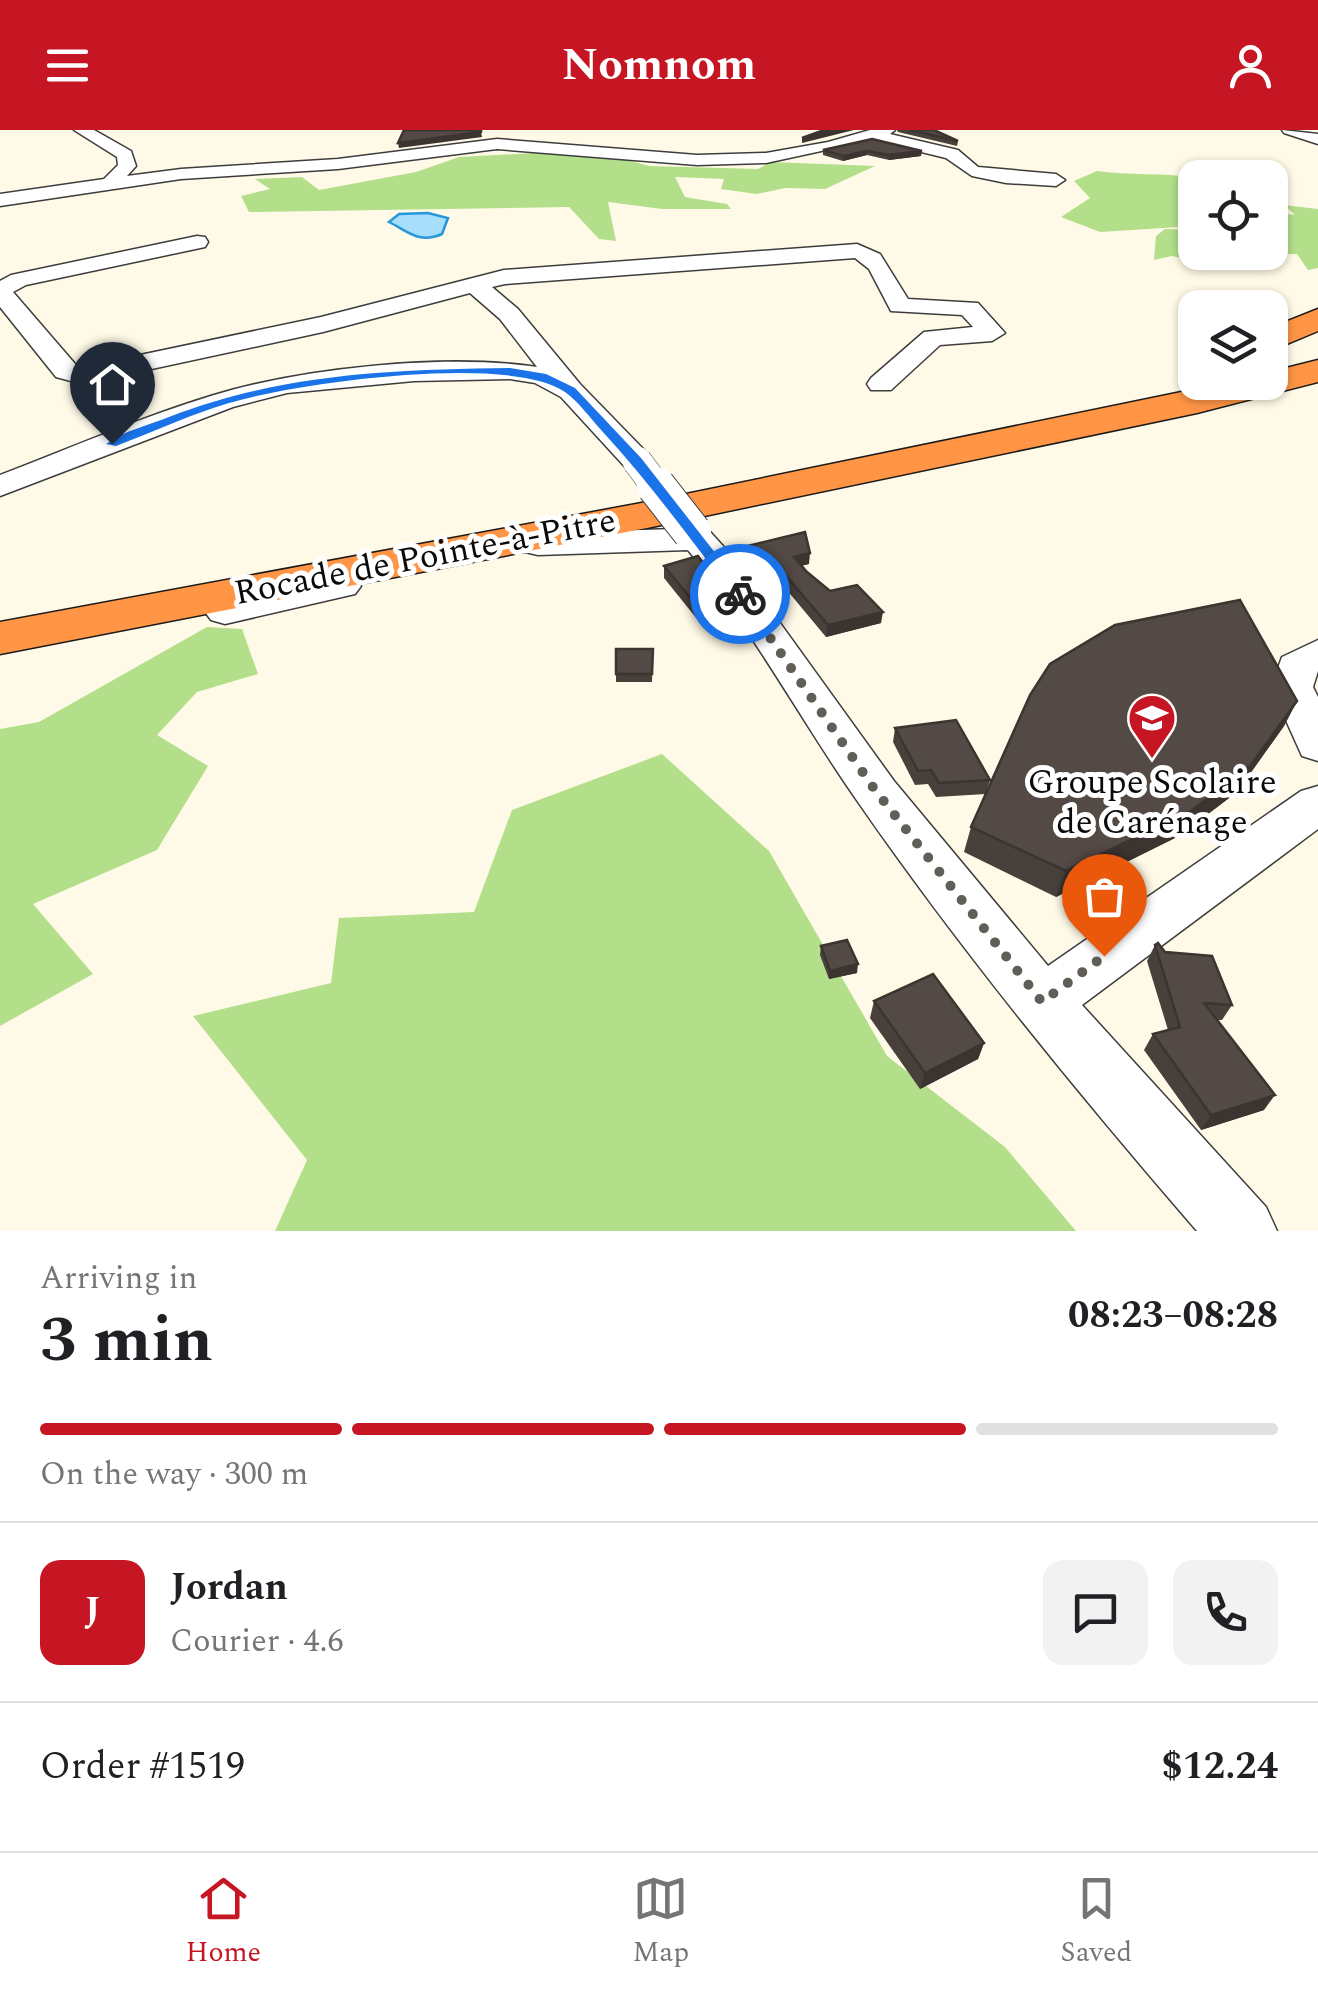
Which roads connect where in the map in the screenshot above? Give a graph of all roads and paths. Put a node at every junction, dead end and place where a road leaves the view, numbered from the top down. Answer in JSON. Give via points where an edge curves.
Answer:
{"nodes":[{"id":1,"x":82,"y":130,"type":"edge"},
{"id":2,"x":1290,"y":130,"type":"edge"},
{"id":3,"x":880,"y":132,"type":"edge"},
{"id":4,"x":1318,"y":138,"type":"edge"},
{"id":5,"x":1056,"y":180,"type":"dead end"},
{"id":6,"x":110,"y":184,"type":"junction"},
{"id":7,"x":0,"y":200,"type":"edge"},
{"id":8,"x":198,"y":242,"type":"dead end"},
{"id":9,"x":473,"y":283,"type":"junction"},
{"id":10,"x":0,"y":291,"type":"edge"},
{"id":11,"x":1318,"y":319,"type":"edge"},
{"id":12,"x":1288,"y":333,"type":"edge"},
{"id":13,"x":1318,"y":346,"type":"edge"},
{"id":14,"x":1288,"y":363,"type":"edge"},
{"id":15,"x":1288,"y":372,"type":"edge"},
{"id":16,"x":1178,"y":373,"type":"edge"},
{"id":17,"x":1318,"y":373,"type":"edge"},
{"id":18,"x":1178,"y":381,"type":"edge"},
{"id":19,"x":882,"y":384,"type":"dead end"},
{"id":20,"x":571,"y":391,"type":"junction"},
{"id":21,"x":1178,"y":393,"type":"edge"},
{"id":22,"x":1044,"y":408,"type":"junction"},
{"id":23,"x":0,"y":486,"type":"edge"},
{"id":24,"x":694,"y":536,"type":"junction"},
{"id":25,"x":0,"y":606,"type":"edge"},
{"id":26,"x":225,"y":612,"type":"dead end"},
{"id":27,"x":0,"y":638,"type":"edge"},
{"id":28,"x":1318,"y":653,"type":"edge"},
{"id":29,"x":1318,"y":745,"type":"edge"},
{"id":30,"x":1318,"y":804,"type":"edge"},
{"id":31,"x":1042,"y":1002,"type":"junction"},
{"id":32,"x":1242,"y":1231,"type":"edge"}],
"edges":[{"from":1,"to":6,"type":"street","via":[[126,155],[126,166]]},
{"from":2,"to":4,"type":"street"},
{"from":3,"to":5,"type":"street","via":[[952,154],[972,172]]},
{"from":3,"to":6,"type":"street","via":[[733,160],[429,144],[338,164]]},
{"from":6,"to":7,"type":"street"},
{"from":8,"to":10,"type":"street","via":[[19,280]]},
{"from":9,"to":10,"type":"street","via":[[323,324],[82,376],[66,371]]},
{"from":9,"to":19,"type":"street","via":[[605,267],[865,252],[900,306],[969,308],[992,333],[933,338]]},
{"from":9,"to":20,"type":"street","via":[[509,314]]},
{"from":11,"to":12,"type":"highway"},
{"from":13,"to":14,"type":"highway","name":"Rocade de Pointe-à-Pitre"},
{"from":15,"to":17,"type":"highway"},
{"from":16,"to":22,"type":"highway"},
{"from":18,"to":22,"type":"highway","name":"Rocade de Pointe-à-Pitre"},
{"from":20,"to":23,"type":"street","via":[[542,376],[510,371],[286,385],[223,401]]},
{"from":20,"to":24,"type":"street","bridge":true},
{"from":21,"to":27,"type":"highway","name":"Rocade de Pointe-à-Pitre","via":[[647,515]]},
{"from":22,"to":25,"type":"highway","name":"Rocade de Pointe-à-Pitre"},
{"from":24,"to":26,"type":"street","via":[[538,544]]},
{"from":24,"to":31,"type":"street","via":[[760,620],[875,790]]},
{"from":28,"to":29,"type":"street","via":[[1297,666],[1292,687]]},
{"from":30,"to":31,"type":"street"},
{"from":31,"to":32,"type":"street"}]}
